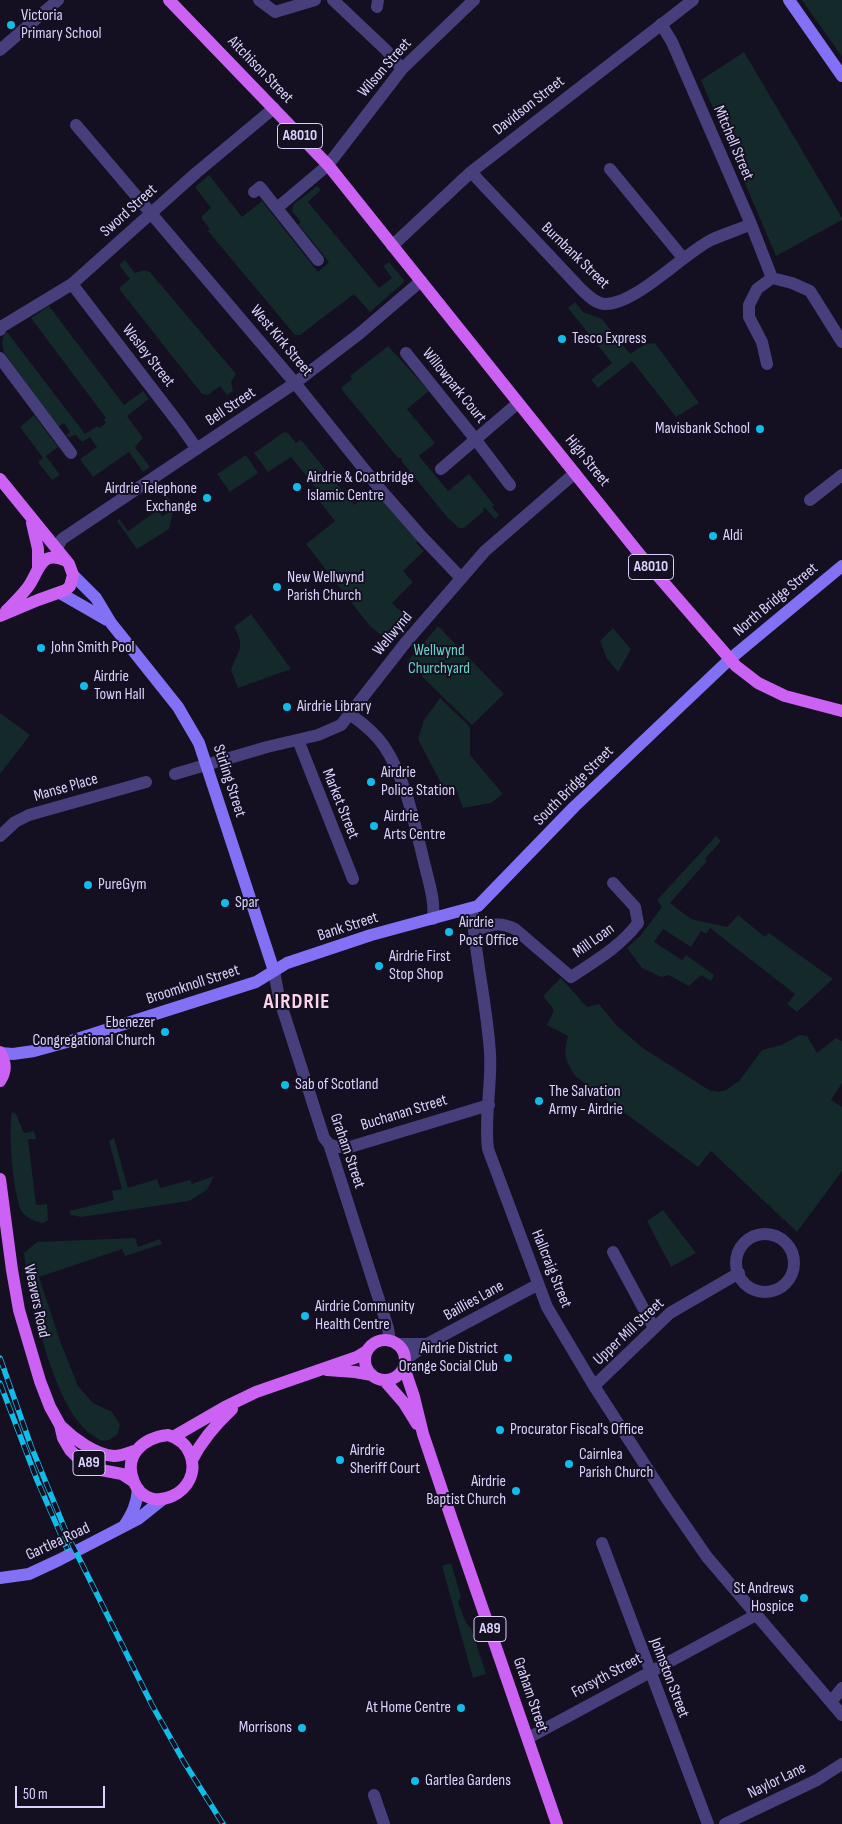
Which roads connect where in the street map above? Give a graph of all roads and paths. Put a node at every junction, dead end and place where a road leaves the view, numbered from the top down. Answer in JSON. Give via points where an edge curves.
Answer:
{"nodes":[{"id":1,"x":58,"y":0,"type":"edge"},
{"id":2,"x":169,"y":0,"type":"edge"},
{"id":3,"x":259,"y":0,"type":"edge"},
{"id":4,"x":315,"y":0,"type":"edge"},
{"id":5,"x":333,"y":0,"type":"edge"},
{"id":6,"x":474,"y":0,"type":"edge"},
{"id":7,"x":693,"y":0,"type":"edge"},
{"id":8,"x":789,"y":0,"type":"edge"},
{"id":9,"x":661,"y":24,"type":"junction"},
{"id":10,"x":0,"y":50,"type":"edge"},
{"id":11,"x":402,"y":69,"type":"junction"},
{"id":12,"x":842,"y":76,"type":"edge"},
{"id":13,"x":274,"y":108,"type":"junction"},
{"id":14,"x":76,"y":125,"type":"dead end"},
{"id":15,"x":328,"y":165,"type":"junction"},
{"id":16,"x":610,"y":170,"type":"dead end"},
{"id":17,"x":471,"y":172,"type":"junction"},
{"id":18,"x":254,"y":192,"type":"dead end"},
{"id":19,"x":277,"y":208,"type":"junction"},
{"id":20,"x":151,"y":213,"type":"junction"},
{"id":21,"x":750,"y":224,"type":"junction"},
{"id":22,"x":392,"y":246,"type":"junction"},
{"id":23,"x":684,"y":258,"type":"junction"},
{"id":24,"x":318,"y":260,"type":"dead end"},
{"id":25,"x":772,"y":278,"type":"junction"},
{"id":26,"x":421,"y":281,"type":"junction"},
{"id":27,"x":72,"y":284,"type":"junction"},
{"id":28,"x":0,"y":330,"type":"edge"},
{"id":29,"x":842,"y":342,"type":"edge"},
{"id":30,"x":406,"y":353,"type":"dead end"},
{"id":31,"x":0,"y":358,"type":"edge"},
{"id":32,"x":767,"y":364,"type":"dead end"},
{"id":33,"x":294,"y":383,"type":"junction"},
{"id":34,"x":518,"y":403,"type":"junction"},
{"id":35,"x":476,"y":440,"type":"junction"},
{"id":36,"x":197,"y":449,"type":"junction"},
{"id":37,"x":71,"y":453,"type":"dead end"},
{"id":38,"x":441,"y":468,"type":"dead end"},
{"id":39,"x":575,"y":473,"type":"junction"},
{"id":40,"x":842,"y":475,"type":"edge"},
{"id":41,"x":0,"y":479,"type":"edge"},
{"id":42,"x":510,"y":485,"type":"dead end"},
{"id":43,"x":810,"y":500,"type":"dead end"},
{"id":44,"x":31,"y":518,"type":"junction"},
{"id":45,"x":61,"y":556,"type":"junction"},
{"id":46,"x":842,"y":566,"type":"edge"},
{"id":47,"x":37,"y":571,"type":"junction"},
{"id":48,"x":73,"y":574,"type":"junction"},
{"id":49,"x":461,"y":578,"type":"junction"},
{"id":50,"x":58,"y":593,"type":"junction"},
{"id":51,"x":2,"y":615,"type":"edge"},
{"id":52,"x":111,"y":622,"type":"junction"},
{"id":53,"x":730,"y":659,"type":"junction"},
{"id":54,"x":842,"y":711,"type":"edge"},
{"id":55,"x":351,"y":714,"type":"junction"},
{"id":56,"x":298,"y":740,"type":"junction"},
{"id":57,"x":207,"y":763,"type":"junction"},
{"id":58,"x":175,"y":774,"type":"dead end"},
{"id":59,"x":146,"y":782,"type":"dead end"},
{"id":60,"x":0,"y":836,"type":"edge"},
{"id":61,"x":353,"y":879,"type":"dead end"},
{"id":62,"x":613,"y":883,"type":"dead end"},
{"id":63,"x":472,"y":908,"type":"junction"},
{"id":64,"x":433,"y":918,"type":"junction"},
{"id":65,"x":474,"y":931,"type":"junction"},
{"id":66,"x":274,"y":971,"type":"junction"},
{"id":67,"x":34,"y":1051,"type":"junction"},
{"id":68,"x":0,"y":1052,"type":"edge"},
{"id":69,"x":2,"y":1081,"type":"edge"},
{"id":70,"x":489,"y":1105,"type":"junction"},
{"id":71,"x":329,"y":1144,"type":"junction"},
{"id":72,"x":0,"y":1179,"type":"edge"},
{"id":73,"x":613,"y":1252,"type":"dead end"},
{"id":74,"x":739,"y":1273,"type":"junction"},
{"id":75,"x":537,"y":1284,"type":"junction"},
{"id":76,"x":654,"y":1328,"type":"junction"},
{"id":77,"x":393,"y":1342,"type":"junction"},
{"id":78,"x":427,"y":1344,"type":"junction"},
{"id":79,"x":367,"y":1351,"type":"junction"},
{"id":80,"x":404,"y":1363,"type":"junction"},
{"id":81,"x":318,"y":1370,"type":"junction"},
{"id":82,"x":378,"y":1378,"type":"junction"},
{"id":83,"x":594,"y":1386,"type":"junction"},
{"id":84,"x":256,"y":1392,"type":"junction"},
{"id":85,"x":60,"y":1425,"type":"junction"},
{"id":86,"x":423,"y":1434,"type":"junction"},
{"id":87,"x":173,"y":1437,"type":"junction"},
{"id":88,"x":134,"y":1451,"type":"junction"},
{"id":89,"x":192,"y":1460,"type":"junction"},
{"id":90,"x":136,"y":1486,"type":"junction"},
{"id":91,"x":163,"y":1499,"type":"junction"},
{"id":92,"x":122,"y":1528,"type":"junction"},
{"id":93,"x":602,"y":1543,"type":"dead end"},
{"id":94,"x":2,"y":1579,"type":"edge"},
{"id":95,"x":756,"y":1615,"type":"junction"},
{"id":96,"x":650,"y":1672,"type":"junction"},
{"id":97,"x":842,"y":1688,"type":"edge"},
{"id":98,"x":831,"y":1702,"type":"junction"},
{"id":99,"x":842,"y":1715,"type":"edge"},
{"id":100,"x":528,"y":1738,"type":"junction"},
{"id":101,"x":842,"y":1764,"type":"edge"},
{"id":102,"x":374,"y":1795,"type":"dead end"},
{"id":103,"x":554,"y":1823,"type":"edge"},
{"id":104,"x":384,"y":1824,"type":"edge"},
{"id":105,"x":708,"y":1824,"type":"edge"},
{"id":106,"x":725,"y":1824,"type":"edge"}],
"edges":[{"from":1,"to":10,"type":"street"},
{"from":2,"to":13,"type":"main road","name":"Aitchison Street","number":"A8010"},
{"from":3,"to":4,"type":"street","via":[[275,12]]},
{"from":5,"to":11,"type":"street"},
{"from":6,"to":11,"type":"street","name":"Wilson Street"},
{"from":7,"to":9,"type":"street","name":"Davidson Street"},
{"from":8,"to":12,"type":"main road"},
{"from":9,"to":17,"type":"street","name":"Davidson Street"},
{"from":9,"to":21,"type":"street","name":"Mitchell Street","via":[[672,42]]},
{"from":11,"to":15,"type":"street","name":"Wilson Street"},
{"from":13,"to":15,"type":"main road","name":"Aitchison Street","number":"A8010"},
{"from":13,"to":20,"type":"street","name":"Sword Street"},
{"from":14,"to":20,"type":"street","name":"West Kirk Street"},
{"from":15,"to":19,"type":"street","name":"Wilson Street"},
{"from":15,"to":22,"type":"main road","name":"Aitchison Street","number":"A8010"},
{"from":16,"to":23,"type":"street"},
{"from":17,"to":22,"type":"street","name":"Davidson Street"},
{"from":17,"to":23,"type":"street","name":"Burnbank Street","via":[[581,289],[602,304],[631,296]]},
{"from":18,"to":19,"type":"street","via":[[260,187]]},
{"from":19,"to":24,"type":"street"},
{"from":20,"to":27,"type":"street","name":"Sword Street"},
{"from":20,"to":33,"type":"street","name":"West Kirk Street"},
{"from":21,"to":23,"type":"street","name":"Burnbank Street","via":[[711,240]]},
{"from":21,"to":25,"type":"street","name":"Mitchell Street"},
{"from":22,"to":26,"type":"main road","name":"Aitchison Street","number":"A8010"},
{"from":25,"to":29,"type":"street","via":[[810,291]]},
{"from":25,"to":32,"type":"street","via":[[757,289],[749,305],[749,317],[762,342]]},
{"from":26,"to":33,"type":"street","name":"Bell Street"},
{"from":26,"to":34,"type":"main road","name":"High Street","number":"A8010"},
{"from":27,"to":28,"type":"street","name":"Sword Street"},
{"from":27,"to":36,"type":"street","name":"Wesley Street"},
{"from":30,"to":35,"type":"street","name":"Willowpark Court"},
{"from":31,"to":37,"type":"street"},
{"from":33,"to":36,"type":"street","name":"Bell Street"},
{"from":33,"to":49,"type":"street","name":"West Kirk Street","via":[[380,489]]},
{"from":34,"to":35,"type":"street","name":"Willowpark Court"},
{"from":34,"to":39,"type":"main road","name":"High Street","number":"A8010"},
{"from":35,"to":38,"type":"street","name":"Willowpark Court"},
{"from":35,"to":42,"type":"street","name":"Willowpark Court"},
{"from":36,"to":45,"type":"street","name":"Bell Street","via":[[62,539],[58,546]]},
{"from":39,"to":49,"type":"street","name":"Wellwynd","via":[[485,551]]},
{"from":39,"to":53,"type":"main road","name":"High Street","number":"A8010","via":[[659,578]]},
{"from":40,"to":43,"type":"street"},
{"from":41,"to":44,"type":"main road"},
{"from":44,"to":45,"type":"main road"},
{"from":44,"to":47,"type":"main road","via":[[38,549]]},
{"from":45,"to":47,"type":"main road","via":[[46,559]]},
{"from":45,"to":48,"type":"main road"},
{"from":46,"to":53,"type":"main road","name":"North Bridge Street"},
{"from":47,"to":50,"type":"main road","via":[[39,586]]},
{"from":47,"to":51,"type":"main road","via":[[28,587]]},
{"from":48,"to":50,"type":"main road","via":[[70,586]]},
{"from":48,"to":52,"type":"main road","name":"Stirling Street","via":[[96,598]]},
{"from":49,"to":55,"type":"street","name":"Wellwynd","via":[[406,642]]},
{"from":50,"to":51,"type":"main road"},
{"from":50,"to":52,"type":"main road","name":"Stirling Street"},
{"from":52,"to":57,"type":"main road","name":"Stirling Street","via":[[185,717]]},
{"from":53,"to":54,"type":"main road","number":"A8010","via":[[746,675],[785,696]]},
{"from":53,"to":63,"type":"main road","name":"South Bridge Street","via":[[582,800],[484,902]]},
{"from":55,"to":56,"type":"street","name":"Wellwynd","via":[[342,725],[332,730]]},
{"from":55,"to":64,"type":"street","via":[[384,746],[400,778],[419,841],[434,906]]},
{"from":56,"to":57,"type":"street","name":"Wellwynd"},
{"from":56,"to":61,"type":"street","name":"Market Street"},
{"from":57,"to":58,"type":"street"},
{"from":57,"to":66,"type":"main road","name":"Stirling Street"},
{"from":59,"to":60,"type":"street","name":"Manse Place","via":[[28,815]]},
{"from":62,"to":65,"type":"street","name":"Mill Loan","via":[[635,907],[638,923],[628,937],[571,977],[505,924]]},
{"from":63,"to":64,"type":"main road","name":"South Bridge Street"},
{"from":63,"to":65,"type":"street","name":"Hallcraig Street"},
{"from":64,"to":66,"type":"main road","name":"Bank Street","via":[[287,963]]},
{"from":65,"to":70,"type":"street","name":"Hallcraig Street","via":[[490,1051]]},
{"from":66,"to":67,"type":"main road","name":"Broomknoll Street","via":[[233,990]]},
{"from":66,"to":71,"type":"street","name":"Graham Street","via":[[279,998],[324,1138]]},
{"from":67,"to":68,"type":"main road","name":"Broomknoll Street"},
{"from":67,"to":69,"type":"main road","name":"Broomknoll Street","via":[[16,1061]]},
{"from":68,"to":69,"type":"main road","via":[[4,1059]]},
{"from":70,"to":71,"type":"street","name":"Buchanan Street","via":[[350,1147]]},
{"from":70,"to":75,"type":"street","name":"Hallcraig Street","via":[[488,1149]]},
{"from":71,"to":77,"type":"street","name":"Graham Street"},
{"from":72,"to":85,"type":"main road","name":"Weavers Road","number":"A89","via":[[19,1310],[40,1381]]},
{"from":73,"to":76,"type":"street"},
{"from":74,"to":74,"type":"street","via":[[751,1288],[769,1291],[786,1283],[792,1275],[794,1257],[784,1240],[767,1234],[757,1235],[749,1239],[738,1254]]},
{"from":74,"to":76,"type":"street","name":"Upper Mill Street","via":[[670,1313]]},
{"from":75,"to":78,"type":"street","name":"Baillies Lane"},
{"from":75,"to":83,"type":"street","name":"Hallcraig Street"},
{"from":76,"to":83,"type":"street","name":"Upper Mill Street"},
{"from":77,"to":78,"type":"street","name":"Baillies Lane"},
{"from":77,"to":79,"type":"main road","number":"A89","via":[[377,1342]]},
{"from":77,"to":80,"type":"main road","number":"A89","via":[[403,1352]]},
{"from":78,"to":80,"type":"street","name":"Baillies Lane"},
{"from":79,"to":81,"type":"main road","number":"A89"},
{"from":79,"to":82,"type":"main road","number":"A89","via":[[365,1364]]},
{"from":80,"to":82,"type":"main road","via":[[396,1377]]},
{"from":80,"to":86,"type":"main road","name":"Graham Street","number":"A89"},
{"from":81,"to":82,"type":"main road","number":"A89","via":[[356,1372]]},
{"from":81,"to":84,"type":"main road","number":"A89"},
{"from":82,"to":86,"type":"main road","name":"Graham Street","number":"A89","via":[[404,1403]]},
{"from":83,"to":95,"type":"street","name":"Hallcraig Street","via":[[702,1550]]},
{"from":84,"to":87,"type":"main road","number":"A89"},
{"from":84,"to":89,"type":"main road","number":"A89","via":[[216,1424]]},
{"from":85,"to":88,"type":"main road","name":"Weavers Road","number":"A89","via":[[78,1442],[108,1454],[115,1456]]},
{"from":85,"to":90,"type":"main road","name":"Weavers Road","number":"A89","via":[[67,1444],[77,1457],[101,1470],[122,1474]]},
{"from":86,"to":100,"type":"main road","name":"Graham Street","number":"A89"},
{"from":87,"to":88,"type":"main road","number":"A89","via":[[154,1438]]},
{"from":87,"to":89,"type":"main road","via":[[186,1446]]},
{"from":88,"to":90,"type":"main road","via":[[130,1466]]},
{"from":89,"to":91,"type":"main road","number":"A89","via":[[188,1483],[177,1494]]},
{"from":90,"to":91,"type":"main road","number":"A89","via":[[144,1495]]},
{"from":90,"to":92,"type":"main road","name":"Gartlea Road","via":[[138,1500]]},
{"from":91,"to":92,"type":"main road","name":"Gartlea Road","via":[[138,1520]]},
{"from":92,"to":94,"type":"main road","name":"Gartlea Road","via":[[29,1574]]},
{"from":93,"to":96,"type":"street","name":"Johnston Street"},
{"from":95,"to":96,"type":"street","name":"Forsyth Street"},
{"from":95,"to":98,"type":"street","name":"Hallcraig Street"},
{"from":96,"to":100,"type":"street","name":"Forsyth Street"},
{"from":96,"to":105,"type":"street","name":"Johnston Street"},
{"from":97,"to":98,"type":"street"},
{"from":98,"to":99,"type":"street","name":"Hallcraig Street"},
{"from":100,"to":103,"type":"main road","name":"Graham Street","number":"A89"},
{"from":101,"to":106,"type":"street","name":"Naylor Lane"},
{"from":102,"to":104,"type":"street"}]}
